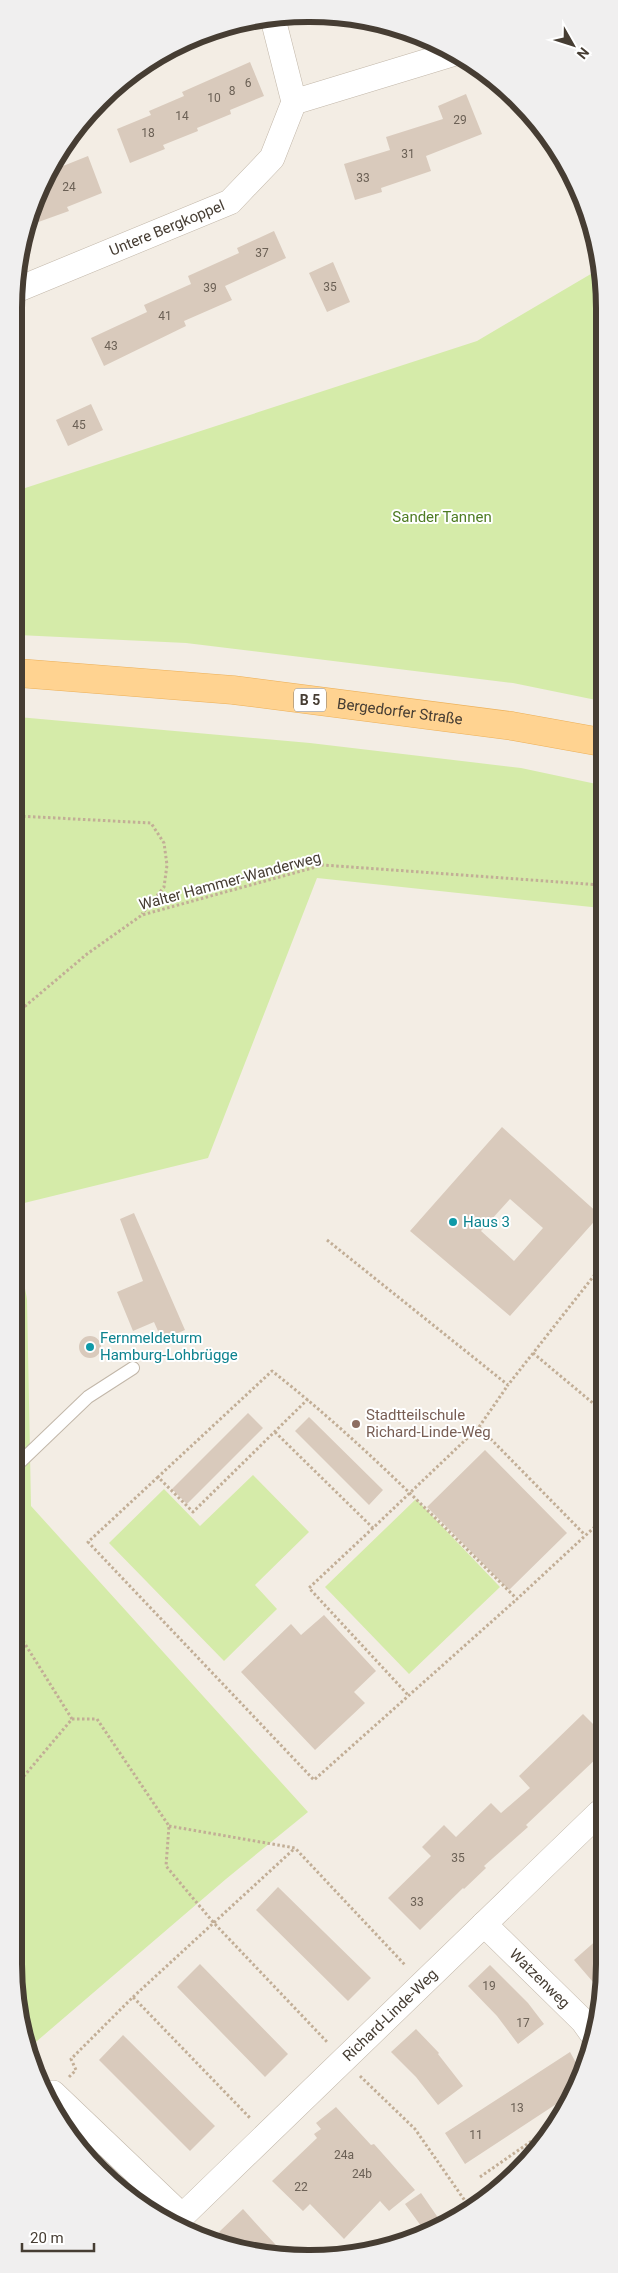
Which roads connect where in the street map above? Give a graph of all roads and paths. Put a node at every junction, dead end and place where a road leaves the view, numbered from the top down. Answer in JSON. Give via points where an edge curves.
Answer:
{"nodes":[{"id":1,"x":273,"y":25,"type":"edge"},
{"id":2,"x":444,"y":56,"type":"edge"},
{"id":3,"x":294,"y":102,"type":"junction"},
{"id":4,"x":23,"y":287,"type":"edge"},
{"id":5,"x":22,"y":673,"type":"edge"},
{"id":6,"x":596,"y":741,"type":"edge"},
{"id":7,"x":22,"y":816,"type":"edge"},
{"id":8,"x":596,"y":885,"type":"edge"},
{"id":9,"x":142,"y":915,"type":"junction"},
{"id":10,"x":22,"y":1009,"type":"edge"},
{"id":11,"x":327,"y":1240,"type":"dead end"},
{"id":12,"x":596,"y":1273,"type":"edge"},
{"id":13,"x":533,"y":1353,"type":"junction"},
{"id":14,"x":133,"y":1368,"type":"dead end"},
{"id":15,"x":508,"y":1385,"type":"junction"},
{"id":16,"x":308,"y":1400,"type":"junction"},
{"id":17,"x":596,"y":1406,"type":"edge"},
{"id":18,"x":479,"y":1428,"type":"junction"},
{"id":19,"x":275,"y":1432,"type":"junction"},
{"id":20,"x":22,"y":1460,"type":"edge"},
{"id":21,"x":158,"y":1477,"type":"junction"},
{"id":22,"x":410,"y":1493,"type":"junction"},
{"id":23,"x":596,"y":1525,"type":"edge"},
{"id":24,"x":373,"y":1528,"type":"junction"},
{"id":25,"x":585,"y":1535,"type":"junction"},
{"id":26,"x":518,"y":1599,"type":"junction"},
{"id":27,"x":22,"y":1639,"type":"edge"},
{"id":28,"x":409,"y":1696,"type":"junction"},
{"id":29,"x":72,"y":1719,"type":"junction"},
{"id":30,"x":22,"y":1778,"type":"edge"},
{"id":31,"x":596,"y":1816,"type":"edge"},
{"id":32,"x":169,"y":1826,"type":"junction"},
{"id":33,"x":295,"y":1848,"type":"junction"},
{"id":34,"x":213,"y":1922,"type":"junction"},
{"id":35,"x":484,"y":1924,"type":"junction"},
{"id":36,"x":422,"y":1984,"type":"junction"},
{"id":37,"x":133,"y":1997,"type":"junction"},
{"id":38,"x":588,"y":2028,"type":"edge"},
{"id":39,"x":344,"y":2060,"type":"junction"},
{"id":40,"x":50,"y":2086,"type":"edge"},
{"id":41,"x":56,"y":2098,"type":"edge"},
{"id":42,"x":266,"y":2135,"type":"junction"},
{"id":43,"x":536,"y":2138,"type":"edge"},
{"id":44,"x":480,"y":2177,"type":"dead end"},
{"id":45,"x":466,"y":2203,"type":"edge"},
{"id":46,"x":173,"y":2216,"type":"edge"},
{"id":47,"x":178,"y":2219,"type":"edge"}],
"edges":[{"from":1,"to":3,"type":"street"},
{"from":2,"to":3,"type":"street"},
{"from":3,"to":4,"type":"street","name":"Untere Bergkoppel","via":[[272,158],[230,202]]},
{"from":5,"to":6,"type":"main road","name":"Bergedorfer Straße","number":"B 5","via":[[233,690],[512,726]]},
{"from":7,"to":9,"type":"path","via":[[150,824],[164,843],[167,865],[164,887]]},
{"from":8,"to":9,"type":"path","name":"Walter Hammer-Wanderweg","via":[[323,865]]},
{"from":9,"to":10,"type":"path","name":"Walter Hammer-Wanderweg","via":[[86,954]]},
{"from":11,"to":15,"type":"path"},
{"from":12,"to":13,"type":"path"},
{"from":13,"to":15,"type":"path"},
{"from":13,"to":17,"type":"path"},
{"from":14,"to":20,"type":"lane","via":[[88,1397]]},
{"from":15,"to":18,"type":"path"},
{"from":16,"to":19,"type":"path"},
{"from":16,"to":21,"type":"path","via":[[272,1371]]},
{"from":16,"to":22,"type":"path"},
{"from":18,"to":22,"type":"path"},
{"from":18,"to":25,"type":"path"},
{"from":19,"to":21,"type":"path","via":[[193,1512]]},
{"from":19,"to":24,"type":"path"},
{"from":21,"to":28,"type":"path","via":[[88,1542],[314,1780]]},
{"from":22,"to":24,"type":"path"},
{"from":22,"to":26,"type":"path"},
{"from":23,"to":25,"type":"path"},
{"from":24,"to":28,"type":"path","via":[[309,1588]]},
{"from":25,"to":26,"type":"path"},
{"from":26,"to":28,"type":"path"},
{"from":27,"to":29,"type":"path"},
{"from":29,"to":30,"type":"path"},
{"from":29,"to":32,"type":"path","via":[[98,1719]]},
{"from":31,"to":35,"type":"street","name":"Richard-Linde-Weg"},
{"from":32,"to":33,"type":"path"},
{"from":32,"to":34,"type":"path","via":[[166,1866]]},
{"from":33,"to":34,"type":"path"},
{"from":33,"to":36,"type":"path"},
{"from":34,"to":37,"type":"path"},
{"from":34,"to":39,"type":"path"},
{"from":35,"to":36,"type":"street","name":"Richard-Linde-Weg"},
{"from":35,"to":38,"type":"street","name":"Watzenweg"},
{"from":36,"to":39,"type":"street","name":"Richard-Linde-Weg"},
{"from":37,"to":40,"type":"path","via":[[71,2059],[76,2070]]},
{"from":37,"to":42,"type":"path"},
{"from":39,"to":42,"type":"street","name":"Richard-Linde-Weg"},
{"from":39,"to":45,"type":"path","via":[[415,2129]]},
{"from":41,"to":46,"type":"street","name":"Richard-Linde-Weg"},
{"from":42,"to":47,"type":"street","name":"Richard-Linde-Weg"},
{"from":43,"to":44,"type":"path"}]}
